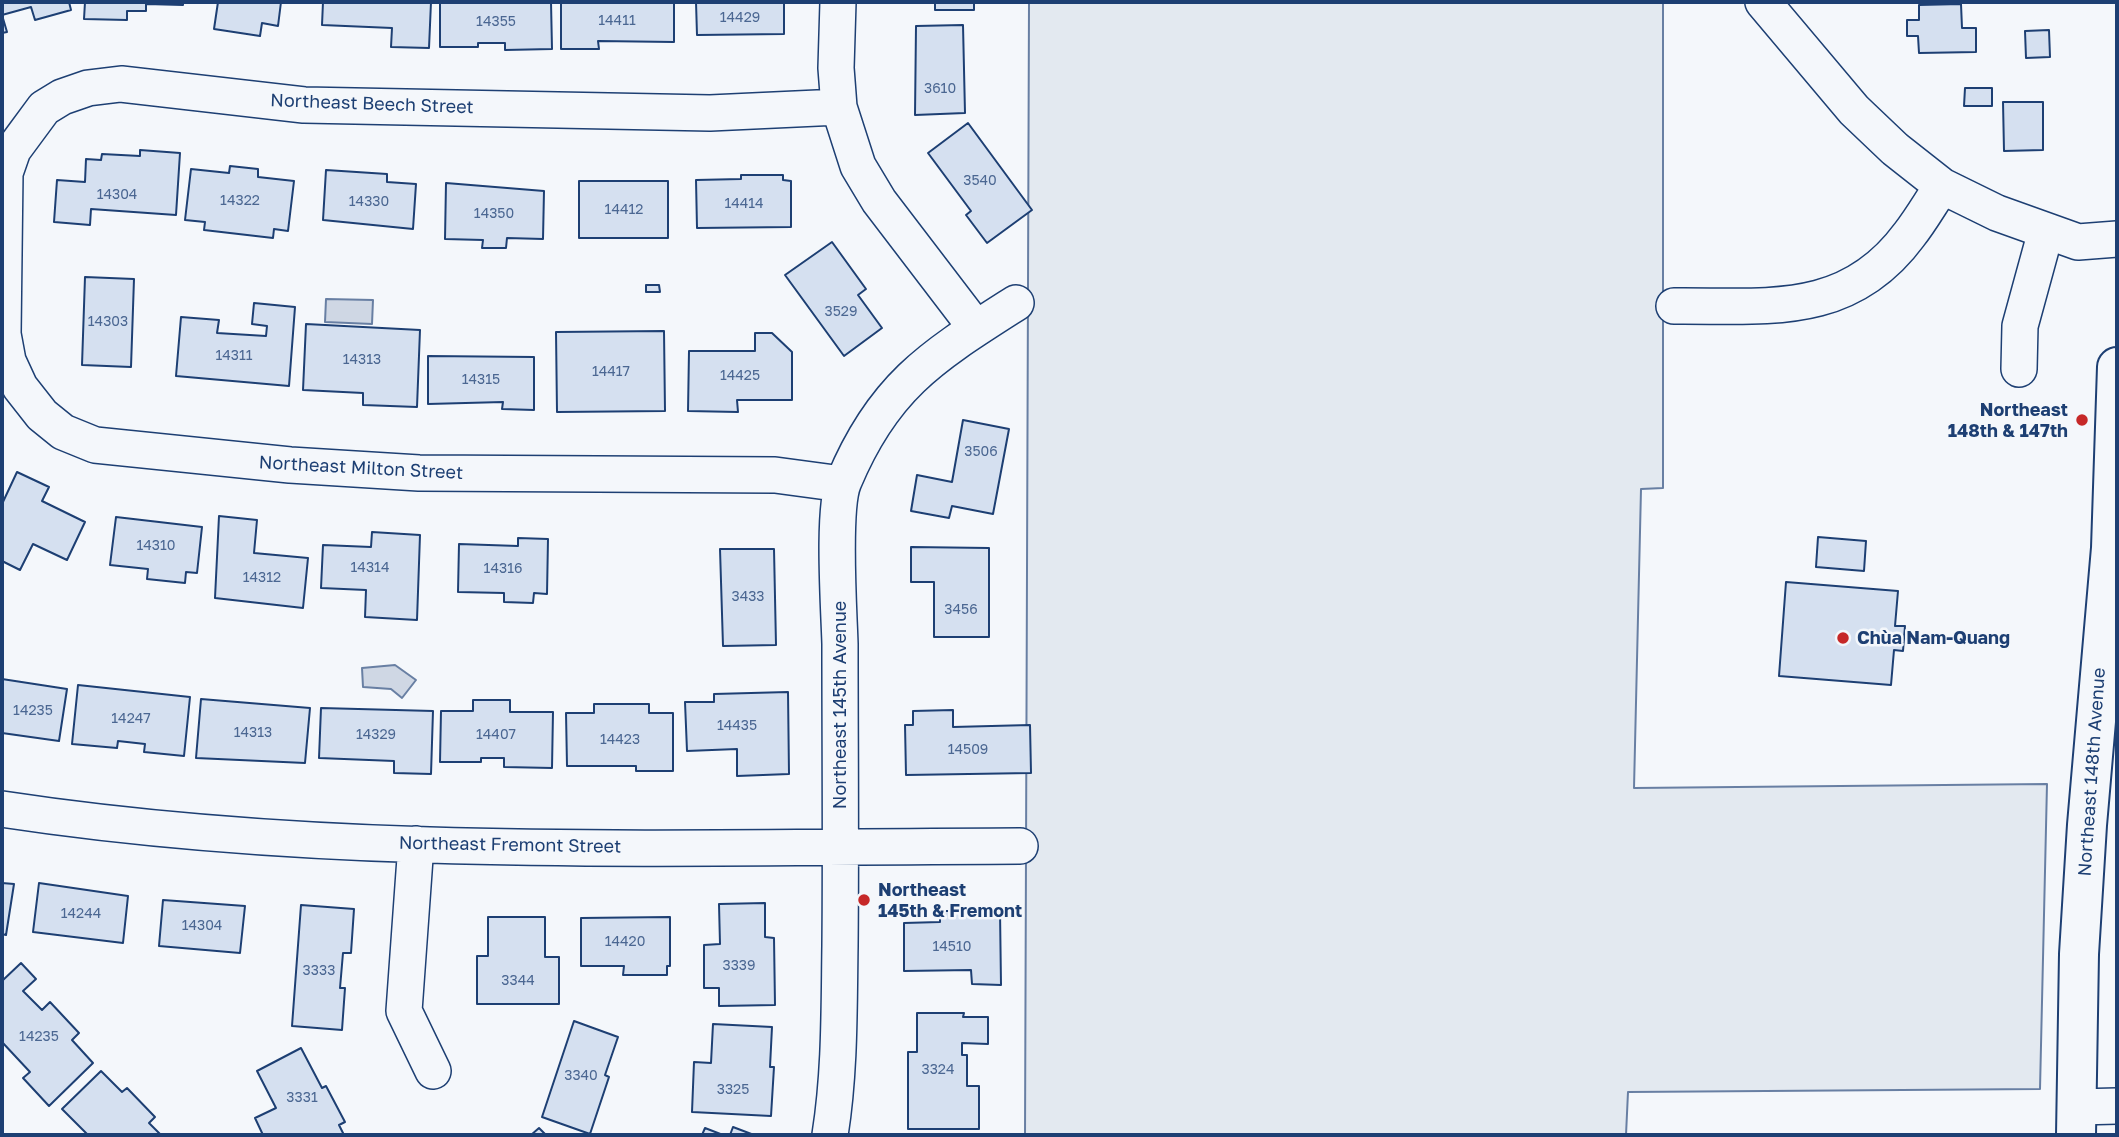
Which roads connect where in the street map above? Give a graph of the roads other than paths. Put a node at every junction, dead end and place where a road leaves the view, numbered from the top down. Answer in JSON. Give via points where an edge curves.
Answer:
{"nodes":[{"id":1,"x":838,"y":2,"type":"edge"},
{"id":2,"x":1763,"y":2,"type":"edge"},
{"id":3,"x":839,"y":107,"type":"junction"},
{"id":4,"x":1942,"y":186,"type":"junction"},
{"id":5,"x":2046,"y":231,"type":"junction"},
{"id":6,"x":2117,"y":239,"type":"edge"},
{"id":7,"x":3,"y":273,"type":"edge"},
{"id":8,"x":1016,"y":303,"type":"dead end"},
{"id":9,"x":1674,"y":306,"type":"dead end"},
{"id":10,"x":976,"y":328,"type":"junction"},
{"id":11,"x":2117,"y":368,"type":"edge"},
{"id":12,"x":2018,"y":369,"type":"dead end"},
{"id":13,"x":842,"y":484,"type":"junction"},
{"id":14,"x":2,"y":808,"type":"edge"},
{"id":15,"x":416,"y":844,"type":"junction"},
{"id":16,"x":841,"y":846,"type":"junction"},
{"id":17,"x":1020,"y":846,"type":"dead end"},
{"id":18,"x":433,"y":1071,"type":"dead end"},
{"id":19,"x":2117,"y":1106,"type":"edge"},
{"id":20,"x":2076,"y":1121,"type":"edge"},
{"id":21,"x":830,"y":1135,"type":"edge"}],
"edges":[{"from":1,"to":3,"type":"street"},
{"from":2,"to":4,"type":"street","via":[[1854,110]]},
{"from":3,"to":7,"type":"street","name":"Northeast Beech Street","via":[[710,113],[317,105],[121,84],[88,88],[44,108],[13,150],[2,193]]},
{"from":3,"to":10,"type":"street","via":[[858,166],[872,189]]},
{"from":4,"to":5,"type":"street"},
{"from":4,"to":9,"type":"street","via":[[1909,237],[1882,265],[1850,287],[1798,304]]},
{"from":5,"to":6,"type":"street","via":[[2078,242]]},
{"from":5,"to":12,"type":"street","via":[[2020,326]]},
{"from":7,"to":13,"type":"street","name":"Northeast Milton Street","via":[[3,334],[20,387],[41,415],[64,432],[95,445],[418,473],[775,475]]},
{"from":8,"to":10,"type":"street","name":"Northeast 145th Avenue"},
{"from":10,"to":13,"type":"street","name":"Northeast 145th Avenue","via":[[930,359],[902,385],[879,414]]},
{"from":11,"to":20,"type":"main road","name":"Northeast 148th Avenue","via":[[2111,548],[2086,838]]},
{"from":13,"to":16,"type":"street","name":"Northeast 145th Avenue"},
{"from":14,"to":15,"type":"street","name":"Northeast Fremont Street","via":[[231,833]]},
{"from":15,"to":16,"type":"street","name":"Northeast Fremont Street"},
{"from":15,"to":18,"type":"street","via":[[404,1011]]},
{"from":16,"to":17,"type":"street","name":"Northeast Fremont Street"},
{"from":16,"to":21,"type":"street","name":"Northeast 145th Avenue","via":[[838,1084]]},
{"from":19,"to":20,"type":"street"}]}
